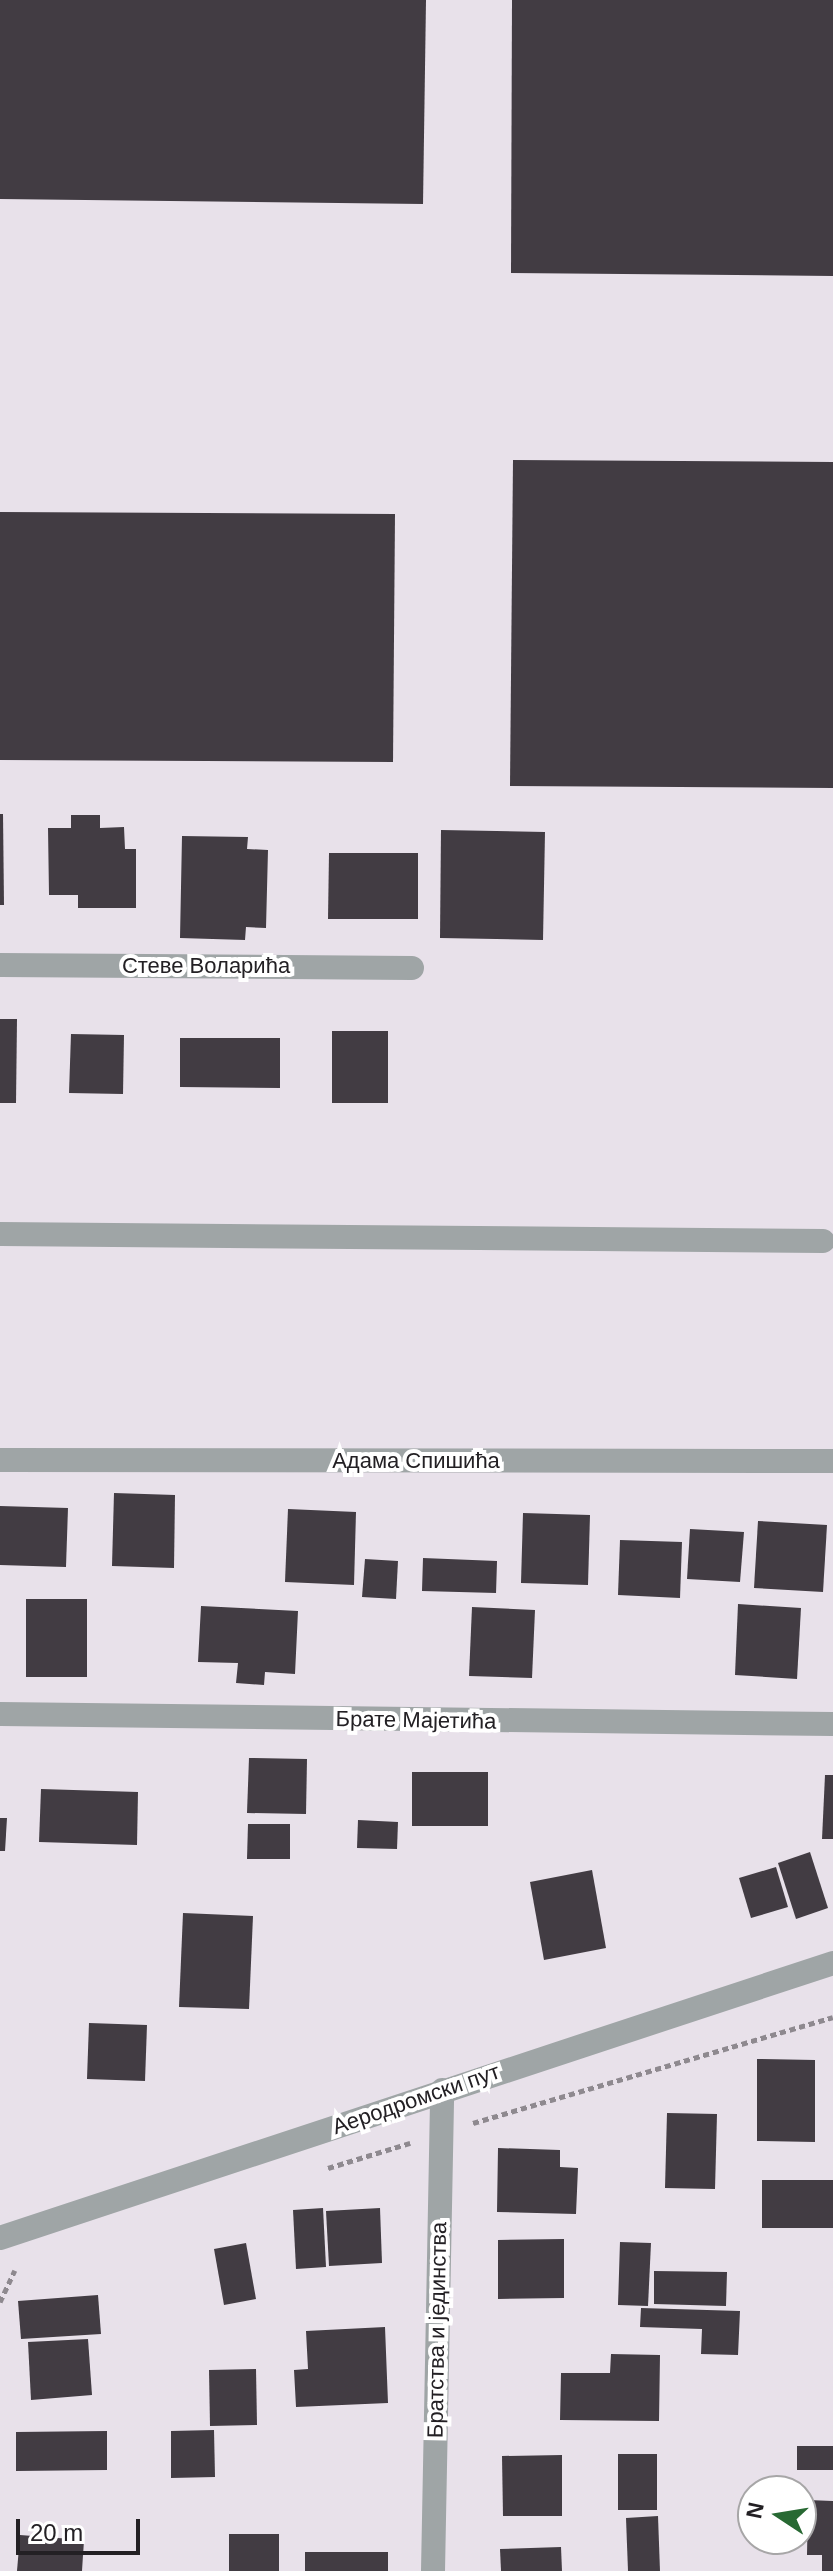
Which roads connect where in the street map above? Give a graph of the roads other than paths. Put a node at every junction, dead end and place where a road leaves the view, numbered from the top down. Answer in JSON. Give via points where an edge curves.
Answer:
{"nodes":[{"id":1,"x":0,"y":965,"type":"edge"},
{"id":2,"x":412,"y":968,"type":"dead end"},
{"id":3,"x":0,"y":1234,"type":"edge"},
{"id":4,"x":823,"y":1241,"type":"dead end"},
{"id":5,"x":0,"y":1460,"type":"edge"},
{"id":6,"x":833,"y":1461,"type":"edge"},
{"id":7,"x":0,"y":1714,"type":"edge"},
{"id":8,"x":833,"y":1724,"type":"edge"},
{"id":9,"x":833,"y":1963,"type":"edge"},
{"id":10,"x":442,"y":2090,"type":"junction"},
{"id":11,"x":0,"y":2238,"type":"edge"},
{"id":12,"x":433,"y":2571,"type":"edge"}],
"edges":[{"from":1,"to":2,"type":"street","name":"Стеве Воларића"},
{"from":3,"to":4,"type":"street"},
{"from":5,"to":6,"type":"street","name":"Адама Спишића"},
{"from":7,"to":8,"type":"street","name":"Брате Мајетића"},
{"from":9,"to":10,"type":"street","name":"Аеродромски пут"},
{"from":10,"to":11,"type":"street","name":"Аеродромски пут"},
{"from":10,"to":12,"type":"street","name":"Братства и јединства"}]}
